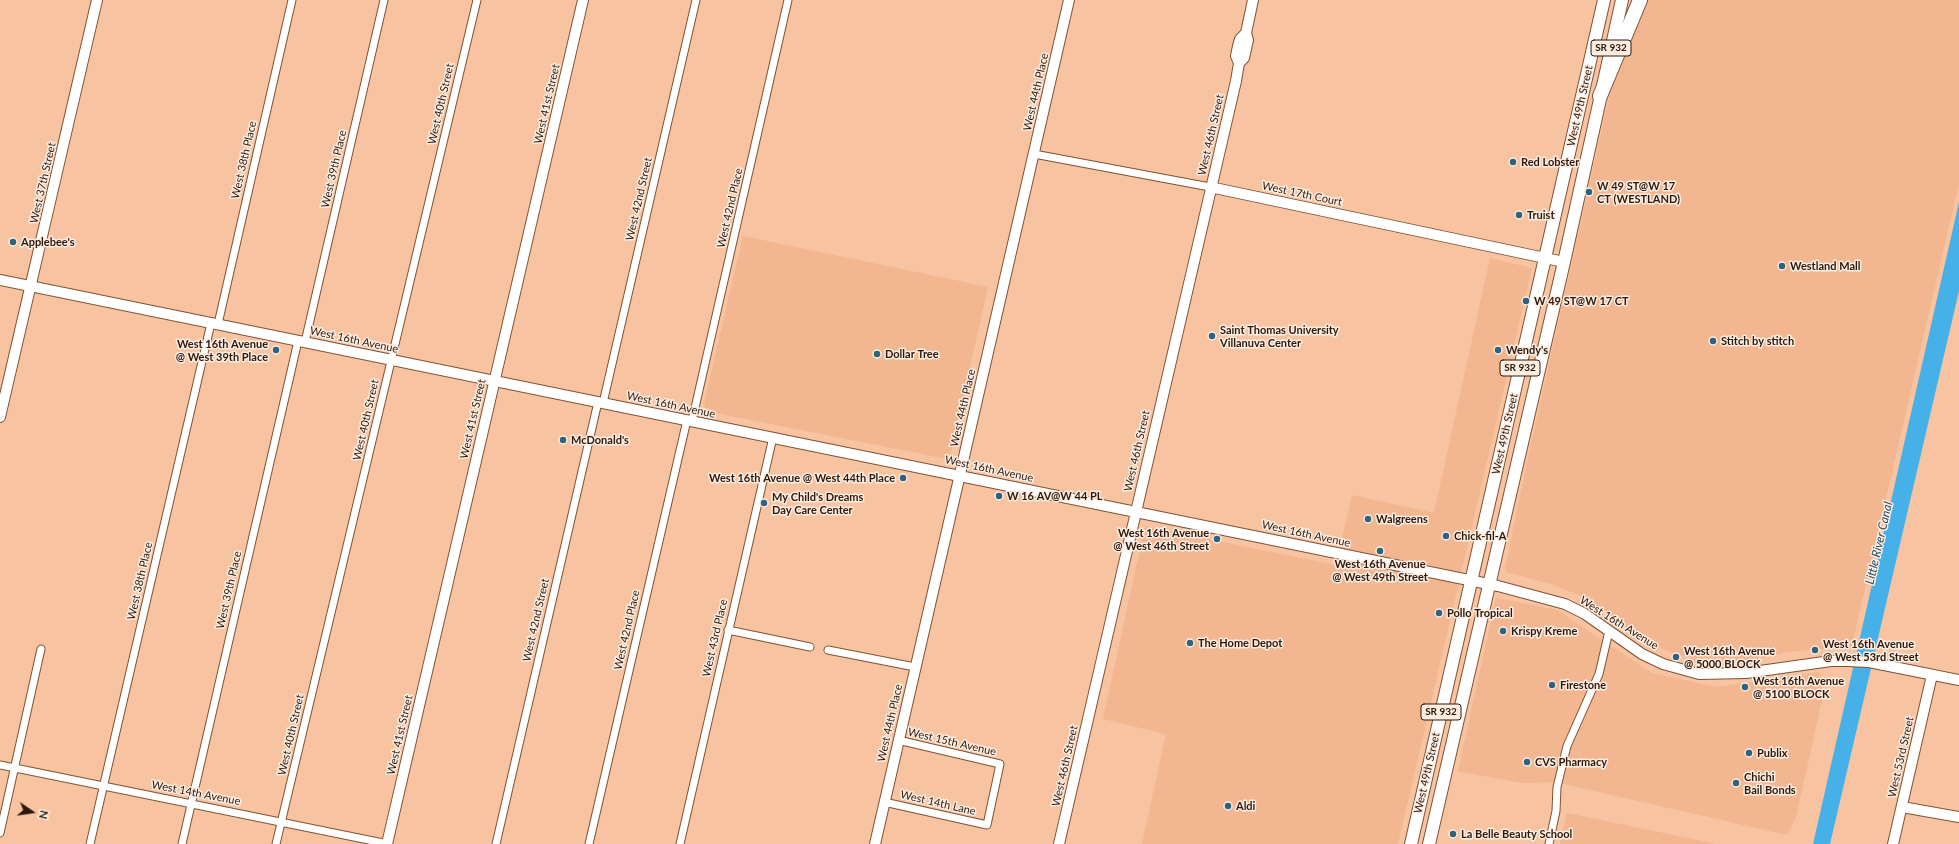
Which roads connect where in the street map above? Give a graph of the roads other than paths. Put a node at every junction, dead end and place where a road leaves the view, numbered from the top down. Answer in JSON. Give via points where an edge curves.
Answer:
{"nodes":[{"id":1,"x":98,"y":0,"type":"edge"},
{"id":2,"x":292,"y":0,"type":"edge"},
{"id":3,"x":384,"y":0,"type":"edge"},
{"id":4,"x":476,"y":0,"type":"edge"},
{"id":5,"x":583,"y":0,"type":"edge"},
{"id":6,"x":696,"y":0,"type":"edge"},
{"id":7,"x":788,"y":0,"type":"edge"},
{"id":8,"x":1069,"y":0,"type":"edge"},
{"id":9,"x":1253,"y":0,"type":"edge"},
{"id":10,"x":1604,"y":0,"type":"edge"},
{"id":11,"x":1622,"y":0,"type":"edge"},
{"id":12,"x":1640,"y":0,"type":"edge"},
{"id":13,"x":1600,"y":96,"type":"junction"},
{"id":14,"x":1034,"y":154,"type":"junction"},
{"id":15,"x":1210,"y":187,"type":"junction"},
{"id":16,"x":1545,"y":258,"type":"junction"},
{"id":17,"x":1564,"y":262,"type":"junction"},
{"id":18,"x":0,"y":280,"type":"edge"},
{"id":19,"x":32,"y":286,"type":"junction"},
{"id":20,"x":214,"y":324,"type":"junction"},
{"id":21,"x":302,"y":341,"type":"junction"},
{"id":22,"x":392,"y":360,"type":"junction"},
{"id":23,"x":494,"y":381,"type":"junction"},
{"id":24,"x":1515,"y":389,"type":"junction"},
{"id":25,"x":600,"y":402,"type":"junction"},
{"id":26,"x":0,"y":417,"type":"edge"},
{"id":27,"x":690,"y":421,"type":"junction"},
{"id":28,"x":773,"y":438,"type":"junction"},
{"id":29,"x":1519,"y":459,"type":"junction"},
{"id":30,"x":960,"y":476,"type":"junction"},
{"id":31,"x":1136,"y":512,"type":"junction"},
{"id":32,"x":1471,"y":580,"type":"junction"},
{"id":33,"x":1490,"y":584,"type":"junction"},
{"id":34,"x":728,"y":630,"type":"junction"},
{"id":35,"x":1609,"y":631,"type":"junction"},
{"id":36,"x":810,"y":646,"type":"dead end"},
{"id":37,"x":41,"y":649,"type":"dead end"},
{"id":38,"x":828,"y":650,"type":"dead end"},
{"id":39,"x":915,"y":667,"type":"junction"},
{"id":40,"x":1932,"y":675,"type":"junction"},
{"id":41,"x":1959,"y":680,"type":"edge"},
{"id":42,"x":898,"y":740,"type":"junction"},
{"id":43,"x":0,"y":765,"type":"edge"},
{"id":44,"x":15,"y":768,"type":"junction"},
{"id":45,"x":104,"y":785,"type":"junction"},
{"id":46,"x":884,"y":802,"type":"junction"},
{"id":47,"x":192,"y":803,"type":"junction"},
{"id":48,"x":1902,"y":807,"type":"junction"},
{"id":49,"x":1959,"y":817,"type":"edge"},
{"id":50,"x":282,"y":821,"type":"junction"},
{"id":51,"x":987,"y":825,"type":"joint"},
{"id":52,"x":0,"y":833,"type":"edge"},
{"id":53,"x":90,"y":844,"type":"edge"},
{"id":54,"x":182,"y":844,"type":"edge"},
{"id":55,"x":276,"y":844,"type":"edge"},
{"id":56,"x":388,"y":844,"type":"edge"},
{"id":57,"x":496,"y":844,"type":"edge"},
{"id":58,"x":589,"y":844,"type":"edge"},
{"id":59,"x":680,"y":844,"type":"edge"},
{"id":60,"x":875,"y":844,"type":"edge"},
{"id":61,"x":1059,"y":844,"type":"edge"},
{"id":62,"x":1411,"y":844,"type":"edge"},
{"id":63,"x":1429,"y":844,"type":"edge"},
{"id":64,"x":1549,"y":844,"type":"edge"},
{"id":65,"x":1894,"y":844,"type":"edge"}],
"edges":[{"from":1,"to":19,"type":"street","name":"West 37th Street"},
{"from":2,"to":20,"type":"street","name":"West 38th Place"},
{"from":3,"to":21,"type":"street","name":"West 39th Place"},
{"from":4,"to":22,"type":"street","name":"West 40th Street"},
{"from":5,"to":23,"type":"street","name":"West 41st Street"},
{"from":6,"to":25,"type":"street","name":"West 42nd Street"},
{"from":7,"to":27,"type":"street","name":"West 42nd Place"},
{"from":8,"to":14,"type":"street","name":"West 44th Place"},
{"from":9,"to":15,"type":"street","name":"West 46th Street","via":[[1244,58],[1239,63]]},
{"from":10,"to":16,"type":"main road","name":"West 49th Street","number":"SR 932"},
{"from":11,"to":13,"type":"main road","name":"West 49th Street","number":"SR 932"},
{"from":12,"to":13,"type":"highway"},
{"from":13,"to":17,"type":"main road","name":"West 49th Street","number":"SR 932"},
{"from":14,"to":15,"type":"street","name":"West 17th Court"},
{"from":14,"to":30,"type":"street","name":"West 44th Place"},
{"from":15,"to":16,"type":"street","name":"West 17th Court"},
{"from":15,"to":31,"type":"street","name":"West 46th Street"},
{"from":16,"to":17,"type":"street","name":"West 17th Court"},
{"from":16,"to":24,"type":"main road","name":"West 49th Street","number":"SR 932"},
{"from":17,"to":29,"type":"main road","name":"West 49th Street","number":"SR 932"},
{"from":18,"to":19,"type":"street","name":"West 16th Avenue"},
{"from":19,"to":20,"type":"street","name":"West 16th Avenue"},
{"from":19,"to":26,"type":"street","name":"West 37th Street"},
{"from":20,"to":21,"type":"street","name":"West 16th Avenue"},
{"from":20,"to":45,"type":"street","name":"West 38th Place"},
{"from":21,"to":22,"type":"street","name":"West 16th Avenue"},
{"from":21,"to":47,"type":"street","name":"West 39th Place"},
{"from":22,"to":23,"type":"street","name":"West 16th Avenue"},
{"from":22,"to":50,"type":"street","name":"West 40th Street"},
{"from":23,"to":25,"type":"street","name":"West 16th Avenue"},
{"from":23,"to":56,"type":"street","name":"West 41st Street"},
{"from":24,"to":29,"type":"main road","via":[[1522,395],[1524,402],[1514,445]]},
{"from":24,"to":32,"type":"main road","name":"West 49th Street","number":"SR 932"},
{"from":25,"to":27,"type":"street","name":"West 16th Avenue"},
{"from":25,"to":57,"type":"street","name":"West 42nd Street"},
{"from":27,"to":28,"type":"street","name":"West 16th Avenue"},
{"from":27,"to":58,"type":"street","name":"West 42nd Place"},
{"from":28,"to":30,"type":"street","name":"West 16th Avenue"},
{"from":28,"to":34,"type":"street","name":"West 43rd Place"},
{"from":29,"to":33,"type":"main road","name":"West 49th Street","number":"SR 932"},
{"from":30,"to":31,"type":"street","name":"West 16th Avenue"},
{"from":30,"to":39,"type":"street","name":"West 44th Place"},
{"from":31,"to":32,"type":"street","name":"West 16th Avenue"},
{"from":31,"to":61,"type":"street","name":"West 46th Street"},
{"from":32,"to":33,"type":"street","name":"West 16th Avenue"},
{"from":32,"to":62,"type":"main road","name":"West 49th Street","number":"SR 932"},
{"from":33,"to":35,"type":"street","name":"West 16th Avenue","via":[[1565,604]]},
{"from":33,"to":63,"type":"main road","name":"West 49th Street","number":"SR 932"},
{"from":34,"to":36,"type":"street"},
{"from":34,"to":59,"type":"street","name":"West 43rd Place"},
{"from":35,"to":40,"type":"street","name":"West 16th Avenue","via":[[1642,654],[1663,664],[1700,674],[1746,673],[1848,661],[1886,665]]},
{"from":35,"to":64,"type":"street","via":[[1599,674],[1567,746],[1557,787],[1556,811]]},
{"from":37,"to":44,"type":"street"},
{"from":38,"to":39,"type":"street"},
{"from":39,"to":42,"type":"street","name":"West 44th Place"},
{"from":40,"to":41,"type":"street","name":"West 16th Avenue"},
{"from":40,"to":48,"type":"street","name":"West 53rd Street"},
{"from":42,"to":46,"type":"street","name":"West 44th Place"},
{"from":42,"to":51,"type":"street","name":"West 15th Avenue","via":[[1000,764]]},
{"from":43,"to":44,"type":"street","name":"West 14th Avenue"},
{"from":44,"to":45,"type":"street","name":"West 14th Avenue"},
{"from":44,"to":52,"type":"street"},
{"from":45,"to":47,"type":"street","name":"West 14th Avenue"},
{"from":45,"to":53,"type":"street","name":"West 38th Place"},
{"from":46,"to":51,"type":"street","name":"West 14th Lane"},
{"from":46,"to":60,"type":"street","name":"West 44th Place"},
{"from":47,"to":50,"type":"street","name":"West 14th Avenue"},
{"from":47,"to":54,"type":"street","name":"West 39th Place"},
{"from":48,"to":49,"type":"street"},
{"from":48,"to":65,"type":"street","name":"West 53rd Street"},
{"from":50,"to":55,"type":"street","name":"West 40th Street"},
{"from":50,"to":56,"type":"street","name":"West 14th Avenue"}]}
